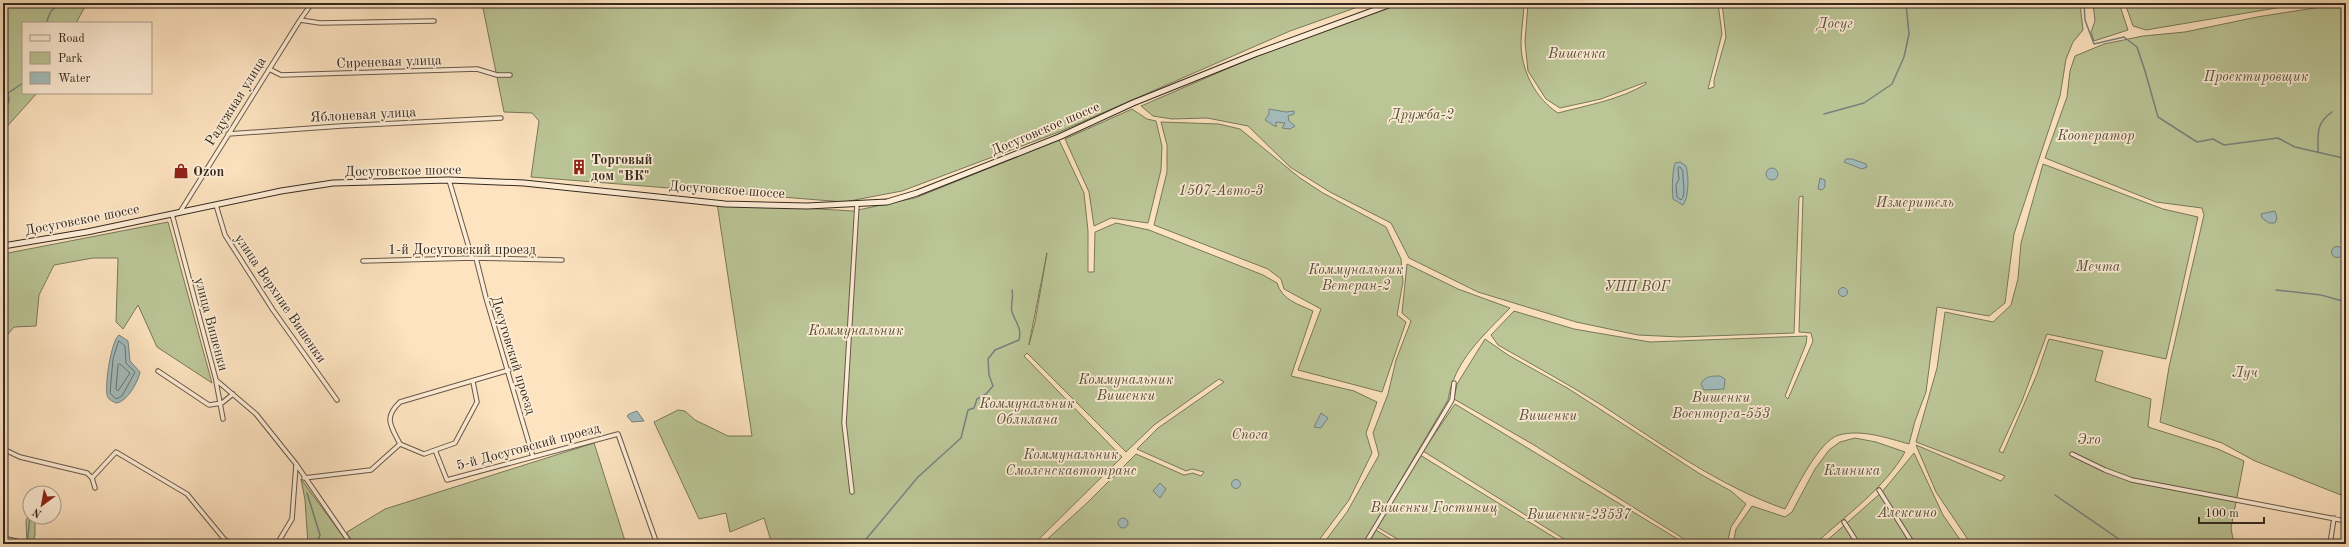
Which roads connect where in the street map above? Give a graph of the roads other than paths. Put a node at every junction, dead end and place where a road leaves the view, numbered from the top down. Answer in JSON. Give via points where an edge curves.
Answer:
{"nodes":[{"id":1,"x":312,"y":3,"type":"edge"},
{"id":2,"x":1394,"y":3,"type":"edge"},
{"id":3,"x":300,"y":20,"type":"junction"},
{"id":4,"x":434,"y":21,"type":"dead end"},
{"id":5,"x":269,"y":69,"type":"junction"},
{"id":6,"x":510,"y":75,"type":"dead end"},
{"id":7,"x":500,"y":118,"type":"dead end"},
{"id":8,"x":228,"y":134,"type":"junction"},
{"id":9,"x":450,"y":180,"type":"junction"},
{"id":10,"x":857,"y":204,"type":"junction"},
{"id":11,"x":216,"y":205,"type":"junction"},
{"id":12,"x":180,"y":212,"type":"junction"},
{"id":13,"x":172,"y":214,"type":"junction"},
{"id":14,"x":3,"y":246,"type":"edge"},
{"id":15,"x":472,"y":258,"type":"junction"},
{"id":16,"x":476,"y":258,"type":"junction"},
{"id":17,"x":562,"y":260,"type":"dead end"},
{"id":18,"x":363,"y":261,"type":"dead end"},
{"id":19,"x":509,"y":370,"type":"junction"},
{"id":20,"x":158,"y":371,"type":"dead end"},
{"id":21,"x":216,"y":379,"type":"junction"},
{"id":22,"x":473,"y":382,"type":"junction"},
{"id":23,"x":1454,"y":383,"type":"dead end"},
{"id":24,"x":234,"y":394,"type":"junction"},
{"id":25,"x":337,"y":400,"type":"dead end"},
{"id":26,"x":221,"y":403,"type":"junction"},
{"id":27,"x":223,"y":419,"type":"dead end"},
{"id":28,"x":400,"y":444,"type":"junction"},
{"id":29,"x":3,"y":449,"type":"edge"},
{"id":30,"x":435,"y":450,"type":"junction"},
{"id":31,"x":2072,"y":454,"type":"dead end"},
{"id":32,"x":533,"y":458,"type":"junction"},
{"id":33,"x":296,"y":464,"type":"junction"},
{"id":34,"x":92,"y":478,"type":"junction"},
{"id":35,"x":304,"y":478,"type":"junction"},
{"id":36,"x":95,"y":488,"type":"dead end"},
{"id":37,"x":1879,"y":490,"type":"dead end"},
{"id":38,"x":852,"y":492,"type":"dead end"},
{"id":39,"x":2334,"y":518,"type":"junction"},
{"id":40,"x":2346,"y":521,"type":"edge"},
{"id":41,"x":1844,"y":522,"type":"dead end"},
{"id":42,"x":3,"y":538,"type":"edge"},
{"id":43,"x":16,"y":541,"type":"dead end"},
{"id":44,"x":234,"y":544,"type":"edge"},
{"id":45,"x":278,"y":544,"type":"edge"},
{"id":46,"x":351,"y":544,"type":"edge"},
{"id":47,"x":658,"y":544,"type":"edge"},
{"id":48,"x":1365,"y":544,"type":"edge"},
{"id":49,"x":1858,"y":544,"type":"edge"},
{"id":50,"x":1914,"y":544,"type":"edge"},
{"id":51,"x":2330,"y":544,"type":"edge"}],
"edges":[{"from":1,"to":3,"type":"street","name":"Радужная улица"},
{"from":2,"to":10,"type":"main road","name":"Досуговское шоссе","via":[[1255,54],[1133,103],[1059,137],[917,193],[887,202]]},
{"from":3,"to":4,"type":"street","via":[[320,23]]},
{"from":3,"to":5,"type":"street","name":"Радужная улица"},
{"from":5,"to":6,"type":"street","name":"Сиреневая улица","via":[[281,75],[477,69],[497,75]]},
{"from":5,"to":8,"type":"street","name":"Радужная улица"},
{"from":7,"to":8,"type":"street","name":"Яблоневая улица"},
{"from":8,"to":12,"type":"street","name":"Радужная улица"},
{"from":9,"to":10,"type":"main road","name":"Досуговское шоссе","via":[[581,188],[725,204]]},
{"from":9,"to":11,"type":"main road","name":"Досуговское шоссе","via":[[333,183]]},
{"from":9,"to":15,"type":"street"},
{"from":10,"to":38,"type":"street","via":[[844,422]]},
{"from":11,"to":12,"type":"main road","name":"Досуговское шоссе"},
{"from":11,"to":25,"type":"street","name":"улица Верхние Вишенки","via":[[225,234],[273,310]]},
{"from":12,"to":13,"type":"main road","name":"Досуговское шоссе"},
{"from":13,"to":14,"type":"main road","name":"Досуговское шоссе"},
{"from":13,"to":21,"type":"street","name":"улица Вишенки"},
{"from":15,"to":16,"type":"street","name":"1-й Досуговский проезд"},
{"from":15,"to":18,"type":"street","name":"1-й Досуговский проезд"},
{"from":16,"to":17,"type":"street","name":"1-й Досуговский проезд"},
{"from":16,"to":19,"type":"street","name":"Досуговский проезд"},
{"from":19,"to":22,"type":"street"},
{"from":19,"to":32,"type":"street","name":"Досуговский проезд"},
{"from":20,"to":26,"type":"street","via":[[209,405]]},
{"from":21,"to":24,"type":"street","name":"улица Вишенки"},
{"from":21,"to":26,"type":"street"},
{"from":22,"to":28,"type":"street","via":[[400,402],[389,417]]},
{"from":22,"to":30,"type":"street","via":[[476,402],[455,443]]},
{"from":23,"to":48,"type":"street","via":[[1452,400]]},
{"from":24,"to":26,"type":"street"},
{"from":24,"to":33,"type":"street","name":"улица Вишенки","via":[[256,414]]},
{"from":26,"to":27,"type":"street"},
{"from":28,"to":30,"type":"street","via":[[424,454]]},
{"from":28,"to":35,"type":"street","via":[[371,470]]},
{"from":29,"to":34,"type":"street","via":[[20,457],[87,473]]},
{"from":30,"to":32,"type":"street","name":"5-й Досуговский проезд","via":[[447,480]]},
{"from":31,"to":39,"type":"street","via":[[2132,480]]},
{"from":32,"to":47,"type":"street","name":"5-й Досуговский проезд","via":[[618,434]]},
{"from":33,"to":35,"type":"street","name":"улица Вишенки"},
{"from":33,"to":45,"type":"street","via":[[292,519]]},
{"from":34,"to":36,"type":"street"},
{"from":34,"to":44,"type":"street","via":[[116,452],[187,494],[225,540]]},
{"from":35,"to":46,"type":"street","name":"улица Вишенки"},
{"from":37,"to":50,"type":"street"},
{"from":39,"to":40,"type":"street"},
{"from":39,"to":51,"type":"street"},
{"from":41,"to":49,"type":"street"},
{"from":42,"to":43,"type":"street"}]}
